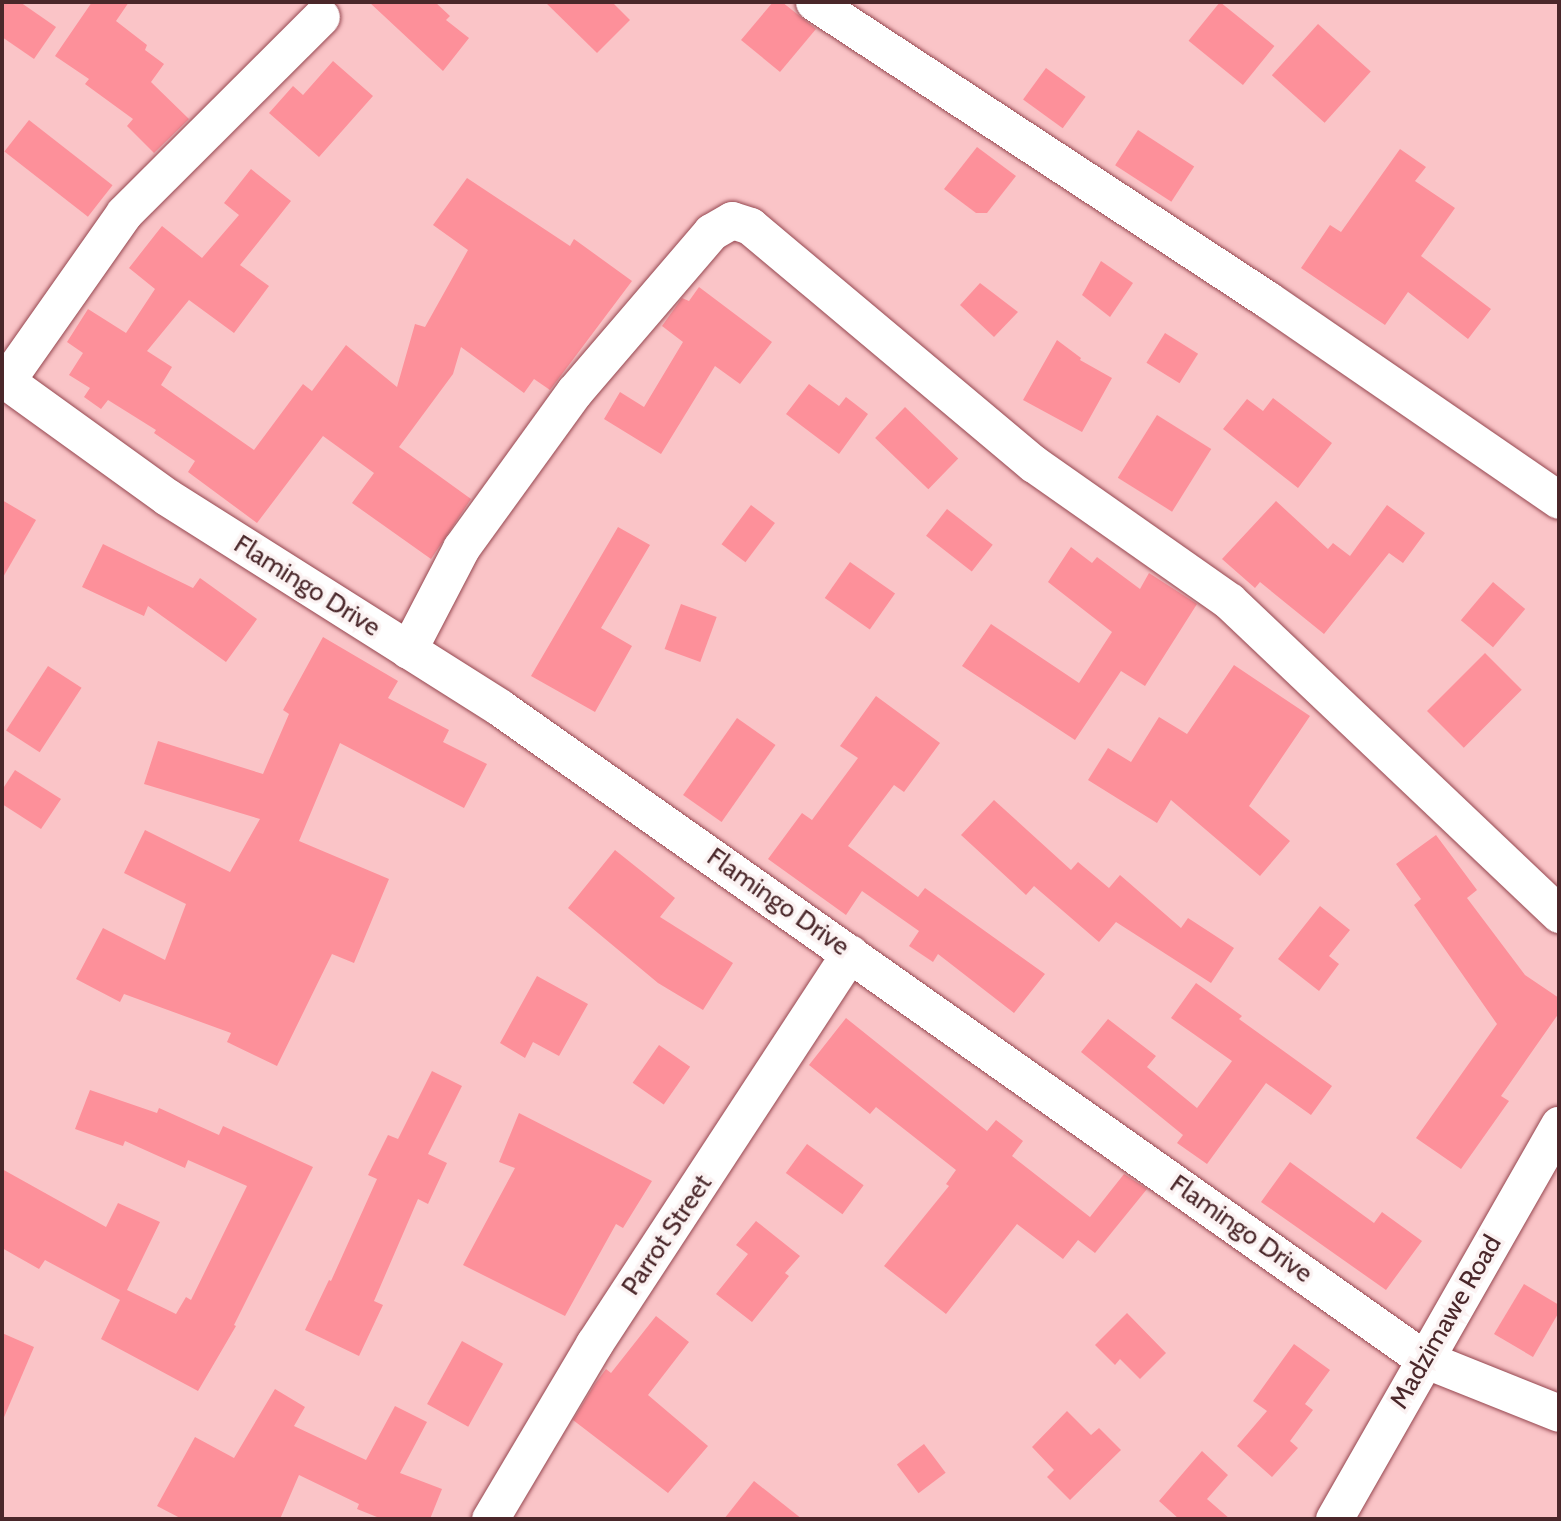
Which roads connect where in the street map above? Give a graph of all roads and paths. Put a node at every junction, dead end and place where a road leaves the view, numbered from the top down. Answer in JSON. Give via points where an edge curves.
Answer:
{"nodes":[{"id":1,"x":814,"y":2,"type":"edge"},
{"id":2,"x":321,"y":17,"type":"dead end"},
{"id":3,"x":4,"y":379,"type":"edge"},
{"id":4,"x":1559,"y":500,"type":"edge"},
{"id":5,"x":408,"y":650,"type":"junction"},
{"id":6,"x":1559,"y":914,"type":"edge"},
{"id":7,"x":850,"y":953,"type":"junction"},
{"id":8,"x":1559,"y":1125,"type":"edge"},
{"id":9,"x":1424,"y":1359,"type":"junction"},
{"id":10,"x":1559,"y":1413,"type":"edge"},
{"id":11,"x":490,"y":1519,"type":"edge"},
{"id":12,"x":1334,"y":1519,"type":"edge"}],
"edges":[{"from":1,"to":4,"type":"street","via":[[1268,300]]},
{"from":2,"to":3,"type":"street","via":[[124,214]]},
{"from":3,"to":5,"type":"street","name":"Flamingo Drive","via":[[167,497]]},
{"from":5,"to":6,"type":"street","via":[[461,548],[574,392],[711,232],[732,220],[750,226],[1034,464],[1229,601]]},
{"from":5,"to":7,"type":"street","name":"Flamingo Drive","via":[[499,707]]},
{"from":7,"to":9,"type":"street","name":"Flamingo Drive"},
{"from":7,"to":11,"type":"street","name":"Parrot Street","via":[[594,1344]]},
{"from":8,"to":9,"type":"street","name":"Madzimawe Road"},
{"from":9,"to":10,"type":"street","name":"Flamingo Drive"},
{"from":9,"to":12,"type":"street","name":"Madzimawe Road"}]}
